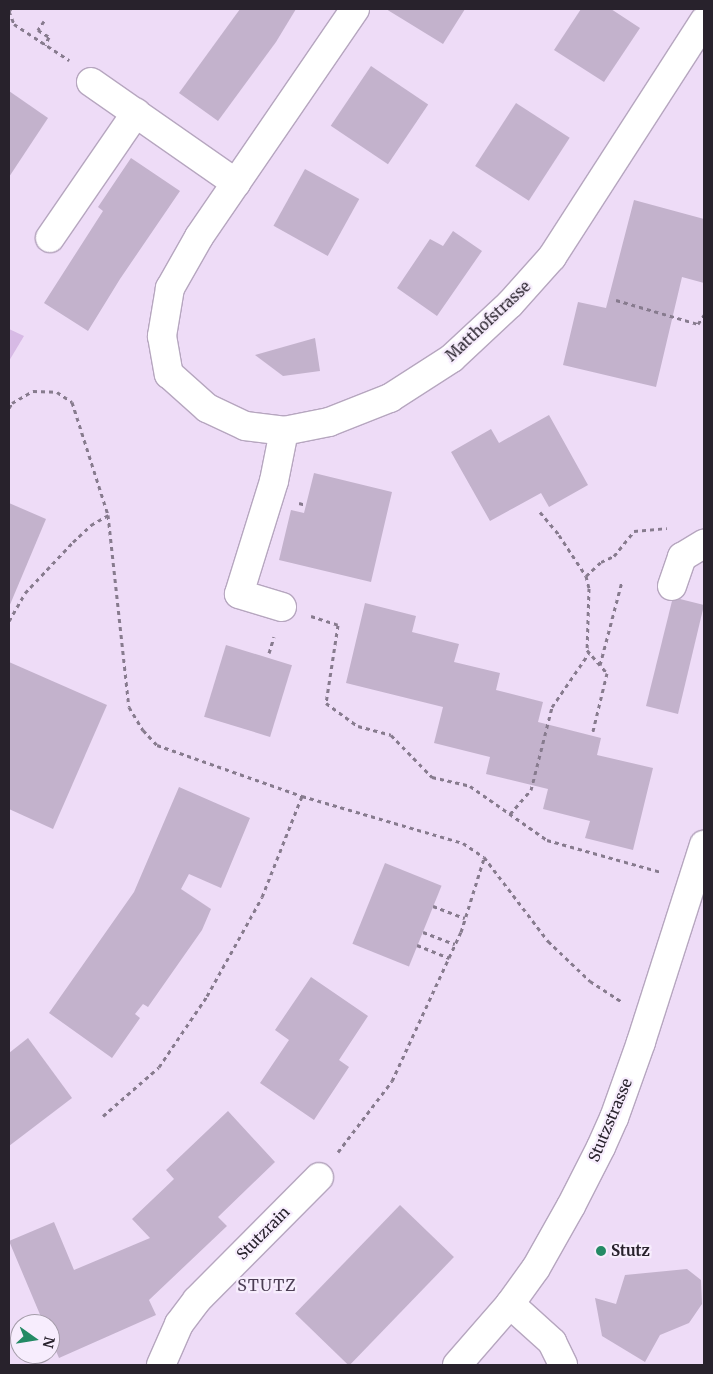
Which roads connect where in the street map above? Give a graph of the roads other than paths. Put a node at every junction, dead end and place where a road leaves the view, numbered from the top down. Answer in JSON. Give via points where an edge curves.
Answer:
{"nodes":[{"id":1,"x":355,"y":9,"type":"edge"},
{"id":2,"x":704,"y":21,"type":"edge"},
{"id":3,"x":91,"y":82,"type":"dead end"},
{"id":4,"x":136,"y":113,"type":"junction"},
{"id":5,"x":236,"y":183,"type":"junction"},
{"id":6,"x":50,"y":238,"type":"dead end"},
{"id":7,"x":284,"y":431,"type":"junction"},
{"id":8,"x":704,"y":544,"type":"edge"},
{"id":9,"x":672,"y":586,"type":"dead end"},
{"id":10,"x":282,"y":607,"type":"dead end"},
{"id":11,"x":704,"y":845,"type":"edge"},
{"id":12,"x":319,"y":1177,"type":"road end"},
{"id":13,"x":510,"y":1304,"type":"junction"},
{"id":14,"x":161,"y":1365,"type":"edge"},
{"id":15,"x":457,"y":1365,"type":"edge"},
{"id":16,"x":563,"y":1365,"type":"edge"}],
"edges":[{"from":1,"to":5,"type":"street","name":"Matthofstrasse"},
{"from":2,"to":7,"type":"street","name":"Matthofstrasse","via":[[552,257],[510,304],[452,358],[390,398],[329,422]]},
{"from":3,"to":4,"type":"street"},
{"from":4,"to":5,"type":"street"},
{"from":4,"to":6,"type":"street"},
{"from":5,"to":7,"type":"street","name":"Matthofstrasse","via":[[199,237],[170,288],[162,336],[169,374],[207,408],[245,426]]},
{"from":7,"to":10,"type":"street","via":[[274,481],[239,594]]},
{"from":8,"to":9,"type":"street","via":[[682,557]]},
{"from":11,"to":13,"type":"street","name":"Stutzstrasse","via":[[614,1118],[571,1206],[536,1268]]},
{"from":12,"to":14,"type":"street","name":"Stutzrain","via":[[197,1300],[179,1324]]},
{"from":13,"to":15,"type":"street","name":"Stutzstrasse"},
{"from":13,"to":16,"type":"street","via":[[552,1342]]}]}
